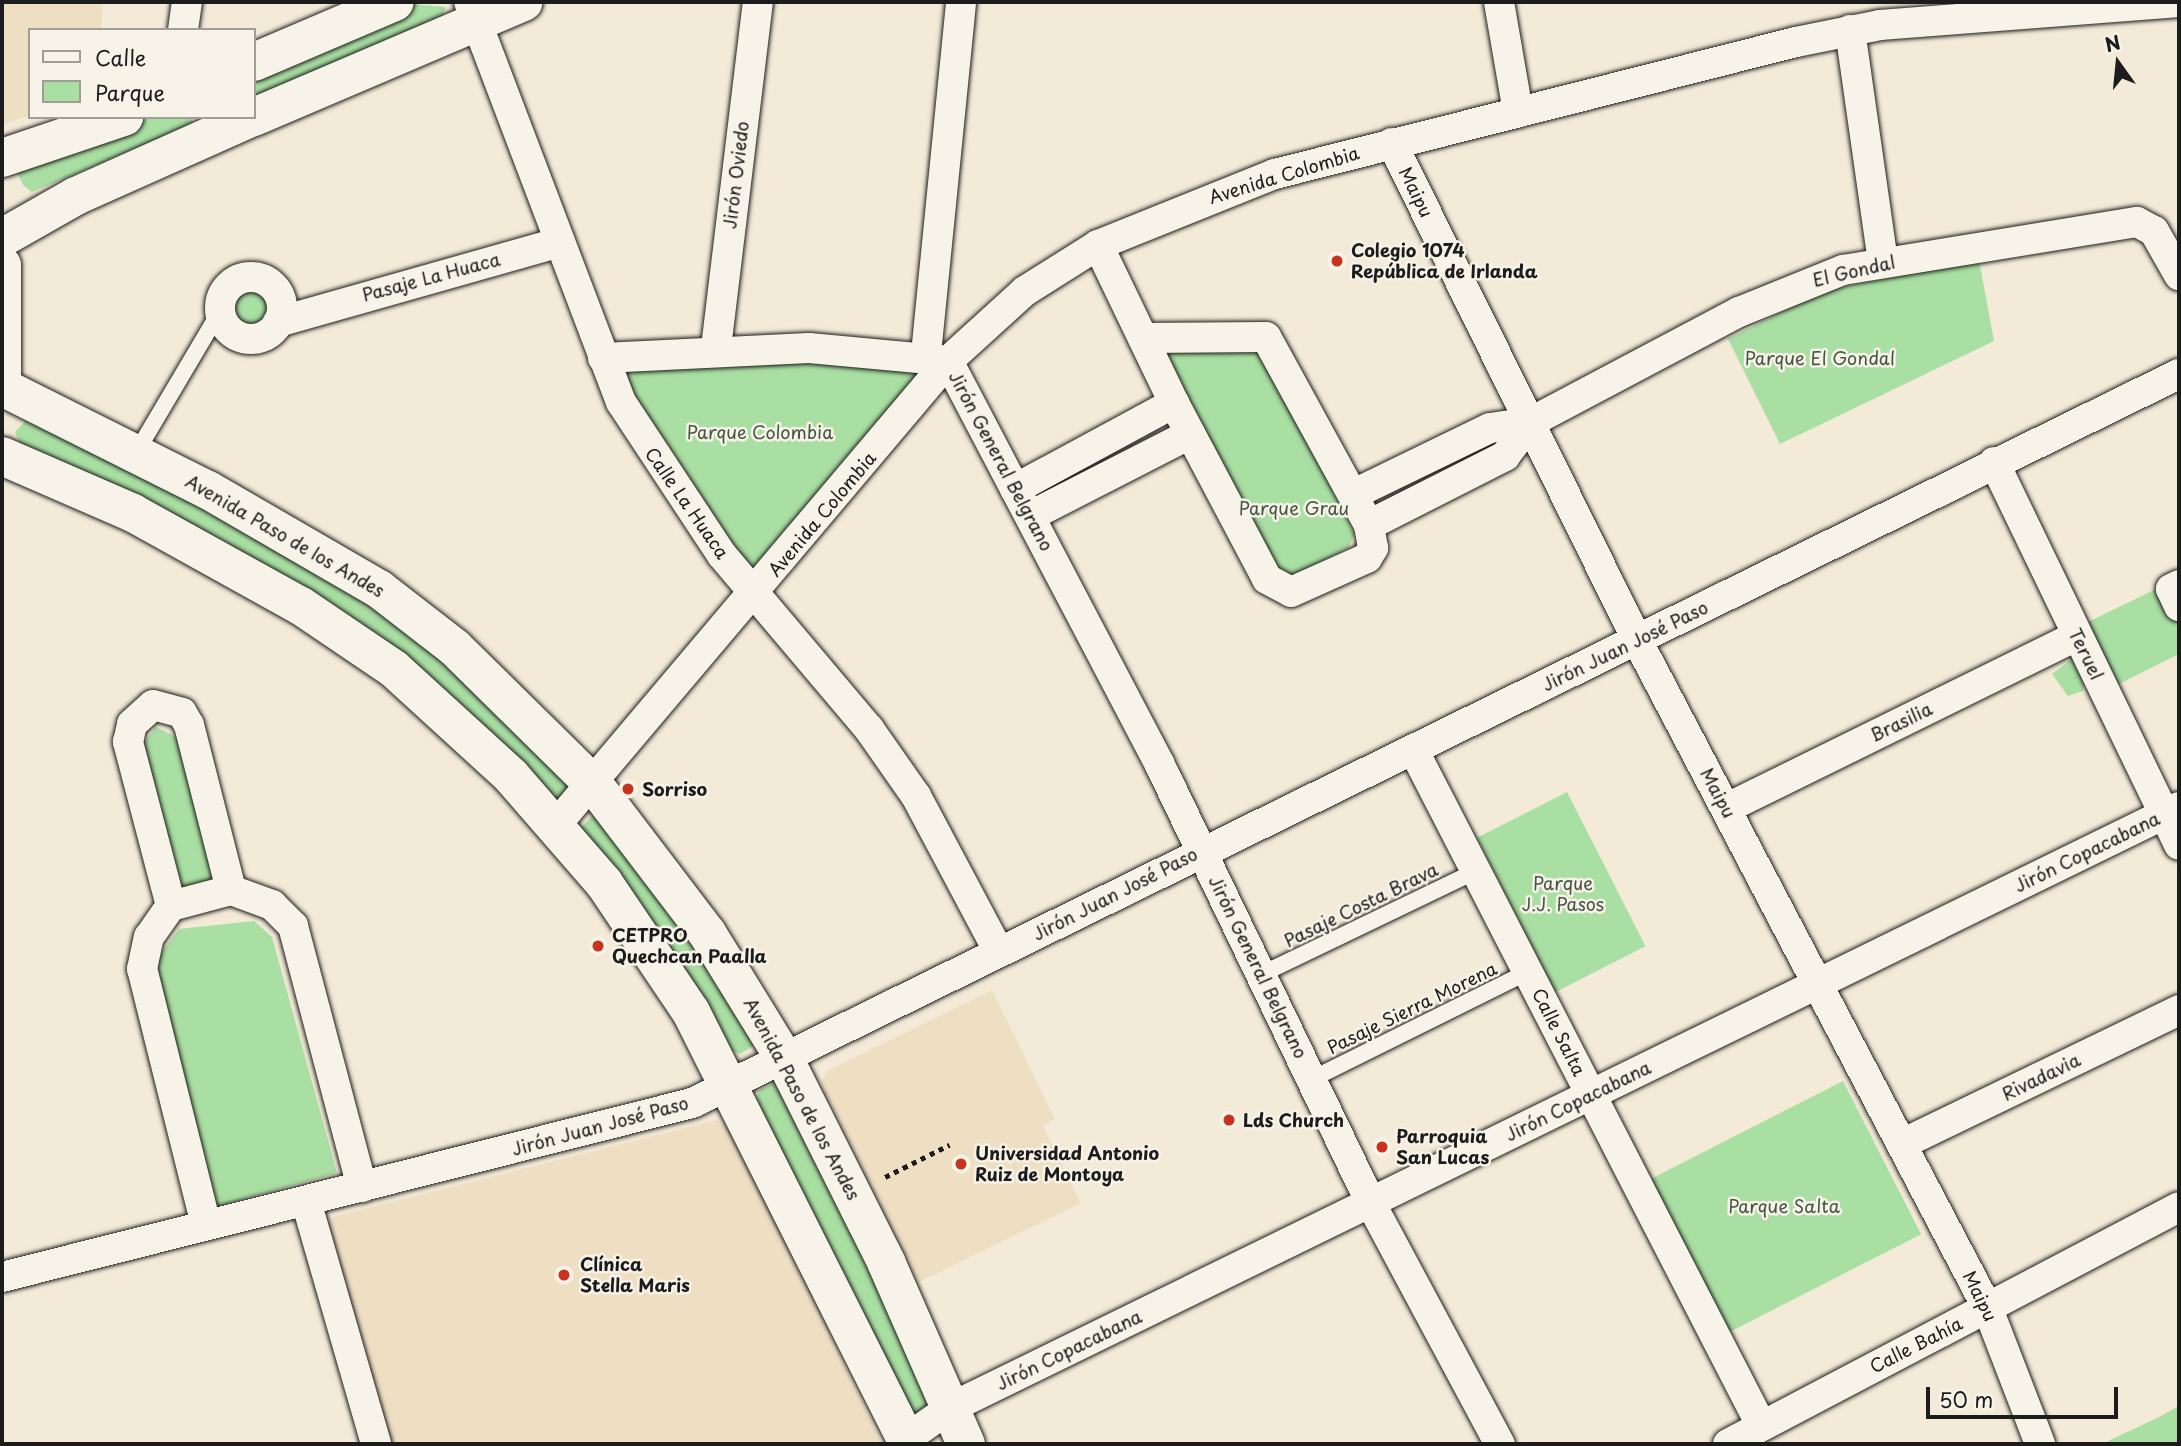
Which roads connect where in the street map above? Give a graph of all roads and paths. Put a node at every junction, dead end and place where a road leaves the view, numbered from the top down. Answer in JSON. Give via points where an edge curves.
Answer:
{"nodes":[{"id":1,"x":187,"y":2,"type":"edge"},
{"id":2,"x":395,"y":2,"type":"edge"},
{"id":3,"x":524,"y":2,"type":"edge"},
{"id":4,"x":758,"y":2,"type":"edge"},
{"id":5,"x":961,"y":2,"type":"edge"},
{"id":6,"x":1499,"y":2,"type":"edge"},
{"id":7,"x":2179,"y":2,"type":"edge"},
{"id":8,"x":1938,"y":10,"type":"edge"},
{"id":9,"x":473,"y":12,"type":"edge"},
{"id":10,"x":183,"y":28,"type":"edge"},
{"id":11,"x":1850,"y":30,"type":"junction"},
{"id":12,"x":256,"y":61,"type":"edge"},
{"id":13,"x":1518,"y":112,"type":"junction"},
{"id":14,"x":256,"y":116,"type":"edge"},
{"id":15,"x":118,"y":119,"type":"edge"},
{"id":16,"x":243,"y":119,"type":"edge"},
{"id":17,"x":210,"y":126,"type":"edge"},
{"id":18,"x":1392,"y":143,"type":"junction"},
{"id":19,"x":2,"y":158,"type":"edge"},
{"id":20,"x":2,"y":238,"type":"edge"},
{"id":21,"x":560,"y":242,"type":"junction"},
{"id":22,"x":1098,"y":245,"type":"junction"},
{"id":23,"x":1883,"y":262,"type":"junction"},
{"id":24,"x":2,"y":265,"type":"edge"},
{"id":25,"x":2179,"y":275,"type":"edge"},
{"id":26,"x":287,"y":310,"type":"junction"},
{"id":27,"x":217,"y":320,"type":"junction"},
{"id":28,"x":1143,"y":338,"type":"junction"},
{"id":29,"x":716,"y":348,"type":"junction"},
{"id":30,"x":937,"y":357,"type":"junction"},
{"id":31,"x":603,"y":358,"type":"junction"},
{"id":32,"x":2,"y":374,"type":"edge"},
{"id":33,"x":2179,"y":374,"type":"edge"},
{"id":34,"x":2,"y":387,"type":"edge"},
{"id":35,"x":1174,"y":403,"type":"junction"},
{"id":36,"x":1531,"y":422,"type":"junction"},
{"id":37,"x":1190,"y":434,"type":"junction"},
{"id":38,"x":136,"y":453,"type":"junction"},
{"id":39,"x":2,"y":456,"type":"edge"},
{"id":40,"x":1994,"y":462,"type":"junction"},
{"id":41,"x":1016,"y":489,"type":"junction"},
{"id":42,"x":1354,"y":494,"type":"junction"},
{"id":43,"x":1030,"y":516,"type":"junction"},
{"id":44,"x":1369,"y":525,"type":"junction"},
{"id":45,"x":755,"y":596,"type":"junction"},
{"id":46,"x":2076,"y":636,"type":"junction"},
{"id":47,"x":1637,"y":640,"type":"junction"},
{"id":48,"x":1414,"y":751,"type":"junction"},
{"id":49,"x":595,"y":786,"type":"junction"},
{"id":50,"x":1727,"y":808,"type":"junction"},
{"id":51,"x":2172,"y":810,"type":"edge"},
{"id":52,"x":555,"y":826,"type":"junction"},
{"id":53,"x":2179,"y":845,"type":"edge"},
{"id":54,"x":1201,"y":851,"type":"junction"},
{"id":55,"x":1476,"y":871,"type":"junction"},
{"id":56,"x":231,"y":890,"type":"junction"},
{"id":57,"x":171,"y":906,"type":"junction"},
{"id":58,"x":999,"y":952,"type":"junction"},
{"id":59,"x":1528,"y":972,"type":"junction"},
{"id":60,"x":1262,"y":974,"type":"junction"},
{"id":61,"x":1819,"y":983,"type":"junction"},
{"id":62,"x":2179,"y":1010,"type":"edge"},
{"id":63,"x":785,"y":1060,"type":"junction"},
{"id":64,"x":1314,"y":1078,"type":"junction"},
{"id":65,"x":733,"y":1085,"type":"junction"},
{"id":66,"x":1591,"y":1094,"type":"junction"},
{"id":67,"x":1902,"y":1144,"type":"junction"},
{"id":68,"x":948,"y":1145,"type":"dead end"},
{"id":69,"x":885,"y":1177,"type":"dead end"},
{"id":70,"x":362,"y":1187,"type":"junction"},
{"id":71,"x":306,"y":1201,"type":"junction"},
{"id":72,"x":1370,"y":1202,"type":"junction"},
{"id":73,"x":2179,"y":1207,"type":"edge"},
{"id":74,"x":206,"y":1225,"type":"junction"},
{"id":75,"x":2,"y":1277,"type":"edge"},
{"id":76,"x":1988,"y":1308,"type":"junction"},
{"id":77,"x":950,"y":1408,"type":"junction"},
{"id":78,"x":1749,"y":1437,"type":"edge"},
{"id":79,"x":905,"y":1443,"type":"edge"},
{"id":80,"x":376,"y":1444,"type":"edge"},
{"id":81,"x":967,"y":1444,"type":"edge"},
{"id":82,"x":1500,"y":1444,"type":"edge"},
{"id":83,"x":2040,"y":1444,"type":"edge"}],
"edges":[{"from":1,"to":10,"type":"street"},
{"from":2,"to":12,"type":"street"},
{"from":3,"to":9,"type":"street"},
{"from":4,"to":29,"type":"street","name":"Jirón Oviedo"},
{"from":5,"to":30,"type":"street"},
{"from":6,"to":13,"type":"street"},
{"from":7,"to":8,"type":"street","name":"Avenida Colombia"},
{"from":8,"to":11,"type":"street","name":"Avenida Colombia"},
{"from":9,"to":14,"type":"street"},
{"from":9,"to":21,"type":"street","name":"Calle La Huaca"},
{"from":11,"to":13,"type":"street","name":"Avenida Colombia"},
{"from":11,"to":23,"type":"street"},
{"from":13,"to":18,"type":"street","name":"Avenida Colombia"},
{"from":15,"to":19,"type":"street"},
{"from":16,"to":17,"type":"street"},
{"from":17,"to":20,"type":"street","via":[[38,214]]},
{"from":18,"to":22,"type":"street","name":"Avenida Colombia","via":[[1224,190]]},
{"from":18,"to":36,"type":"street","name":"Maipu"},
{"from":21,"to":26,"type":"street","name":"Pasaje La Huaca"},
{"from":21,"to":31,"type":"street","name":"Calle La Huaca"},
{"from":22,"to":28,"type":"street"},
{"from":22,"to":30,"type":"street","name":"Avenida Colombia","via":[[1025,291]]},
{"from":23,"to":25,"type":"street","name":"El Gondal","via":[[2137,222],[2154,231]]},
{"from":23,"to":36,"type":"street","name":"El Gondal","via":[[1788,289]]},
{"from":24,"to":32,"type":"street"},
{"from":26,"to":27,"type":"street","via":[[251,339]]},
{"from":26,"to":27,"type":"street","via":[[266,281],[243,278],[224,292]]},
{"from":27,"to":38,"type":"lane"},
{"from":28,"to":35,"type":"street"},
{"from":28,"to":42,"type":"street","via":[[1266,337]]},
{"from":29,"to":30,"type":"street"},
{"from":29,"to":31,"type":"street"},
{"from":30,"to":41,"type":"street","name":"Jirón General Belgrano"},
{"from":30,"to":45,"type":"street","name":"Avenida Colombia"},
{"from":31,"to":45,"type":"street","name":"Calle La Huaca","via":[[653,456]]},
{"from":33,"to":40,"type":"street","name":"Jirón Juan José Paso"},
{"from":34,"to":38,"type":"street","name":"Avenida Paso de los Andes"},
{"from":35,"to":37,"type":"street"},
{"from":35,"to":41,"type":"street"},
{"from":36,"to":42,"type":"street","name":"El Gondal","via":[[1490,428]]},
{"from":36,"to":44,"type":"street","name":"El Gondal","via":[[1504,456]]},
{"from":36,"to":47,"type":"street","name":"Maipu"},
{"from":37,"to":43,"type":"street"},
{"from":37,"to":44,"type":"street","via":[[1277,587],[1291,592],[1367,558],[1373,548]]},
{"from":38,"to":49,"type":"street","name":"Avenida Paso de los Andes","via":[[379,589],[455,648]]},
{"from":39,"to":52,"type":"street","via":[[133,513],[354,640],[454,723]]},
{"from":40,"to":46,"type":"street","name":"Teruel"},
{"from":40,"to":47,"type":"street","name":"Jirón Juan José Paso"},
{"from":41,"to":43,"type":"street","name":"Jirón General Belgrano"},
{"from":42,"to":44,"type":"street"},
{"from":43,"to":54,"type":"street","name":"Jirón General Belgrano"},
{"from":45,"to":49,"type":"street","name":"Avenida Colombia"},
{"from":45,"to":58,"type":"street","name":"Calle La Huaca","via":[[869,729],[908,785]]},
{"from":46,"to":50,"type":"street","name":"Brasilia"},
{"from":46,"to":51,"type":"street","name":"Teruel"},
{"from":47,"to":48,"type":"street","name":"Jirón Juan José Paso"},
{"from":47,"to":50,"type":"street","name":"Maipu"},
{"from":48,"to":54,"type":"street","name":"Jirón Juan José Paso"},
{"from":48,"to":55,"type":"street","name":"Calle Salta"},
{"from":49,"to":52,"type":"street","name":"Avenida Colombia"},
{"from":49,"to":63,"type":"street","name":"Avenida Paso de los Andes","via":[[707,933]]},
{"from":50,"to":61,"type":"street","name":"Maipu"},
{"from":51,"to":53,"type":"street","name":"Teruel"},
{"from":51,"to":61,"type":"street","name":"Jirón Copacabana"},
{"from":52,"to":65,"type":"street","via":[[604,883]]},
{"from":54,"to":58,"type":"street","name":"Jirón Juan José Paso"},
{"from":54,"to":60,"type":"street","name":"Jirón General Belgrano"},
{"from":55,"to":59,"type":"street","name":"Calle Salta"},
{"from":55,"to":60,"type":"lane","name":"Pasaje Costa Brava"},
{"from":56,"to":57,"type":"street"},
{"from":56,"to":57,"type":"street","via":[[189,725],[182,713],[153,705],[132,724],[128,742]]},
{"from":56,"to":70,"type":"street","via":[[272,905],[293,926]]},
{"from":57,"to":74,"type":"street","via":[[149,937],[142,969]]},
{"from":58,"to":63,"type":"street","name":"Jirón Juan José Paso"},
{"from":59,"to":64,"type":"lane","name":"Pasaje Sierra Morena"},
{"from":59,"to":66,"type":"street","name":"Calle Salta"},
{"from":60,"to":64,"type":"street","name":"Jirón General Belgrano"},
{"from":61,"to":66,"type":"street","name":"Jirón Copacabana"},
{"from":61,"to":67,"type":"street","name":"Maipu"},
{"from":62,"to":67,"type":"street","name":"Rivadavia"},
{"from":63,"to":65,"type":"street","name":"Jirón Juan José Paso"},
{"from":63,"to":77,"type":"street","name":"Avenida Paso de los Andes","via":[[886,1262]]},
{"from":64,"to":72,"type":"street","name":"Jirón General Belgrano"},
{"from":65,"to":70,"type":"street","name":"Jirón Juan José Paso","via":[[692,1103]]},
{"from":65,"to":79,"type":"street"},
{"from":66,"to":72,"type":"street","name":"Jirón Copacabana"},
{"from":66,"to":78,"type":"street","name":"Calle Salta"},
{"from":67,"to":76,"type":"street","name":"Maipu"},
{"from":68,"to":69,"type":"path"},
{"from":70,"to":71,"type":"street","name":"Jirón Juan José Paso"},
{"from":71,"to":74,"type":"street","name":"Jirón Juan José Paso"},
{"from":71,"to":80,"type":"street"},
{"from":72,"to":77,"type":"street","name":"Jirón Copacabana"},
{"from":72,"to":82,"type":"street","name":"Jirón General Belgrano"},
{"from":73,"to":76,"type":"street","name":"Calle Bahía"},
{"from":74,"to":75,"type":"street","name":"Jirón Juan José Paso"},
{"from":76,"to":78,"type":"street","name":"Calle Bahía"},
{"from":76,"to":83,"type":"street","name":"Maipu"},
{"from":77,"to":79,"type":"street","name":"Jirón Copacabana"},
{"from":77,"to":81,"type":"street","name":"Avenida Paso de los Andes"}]}
